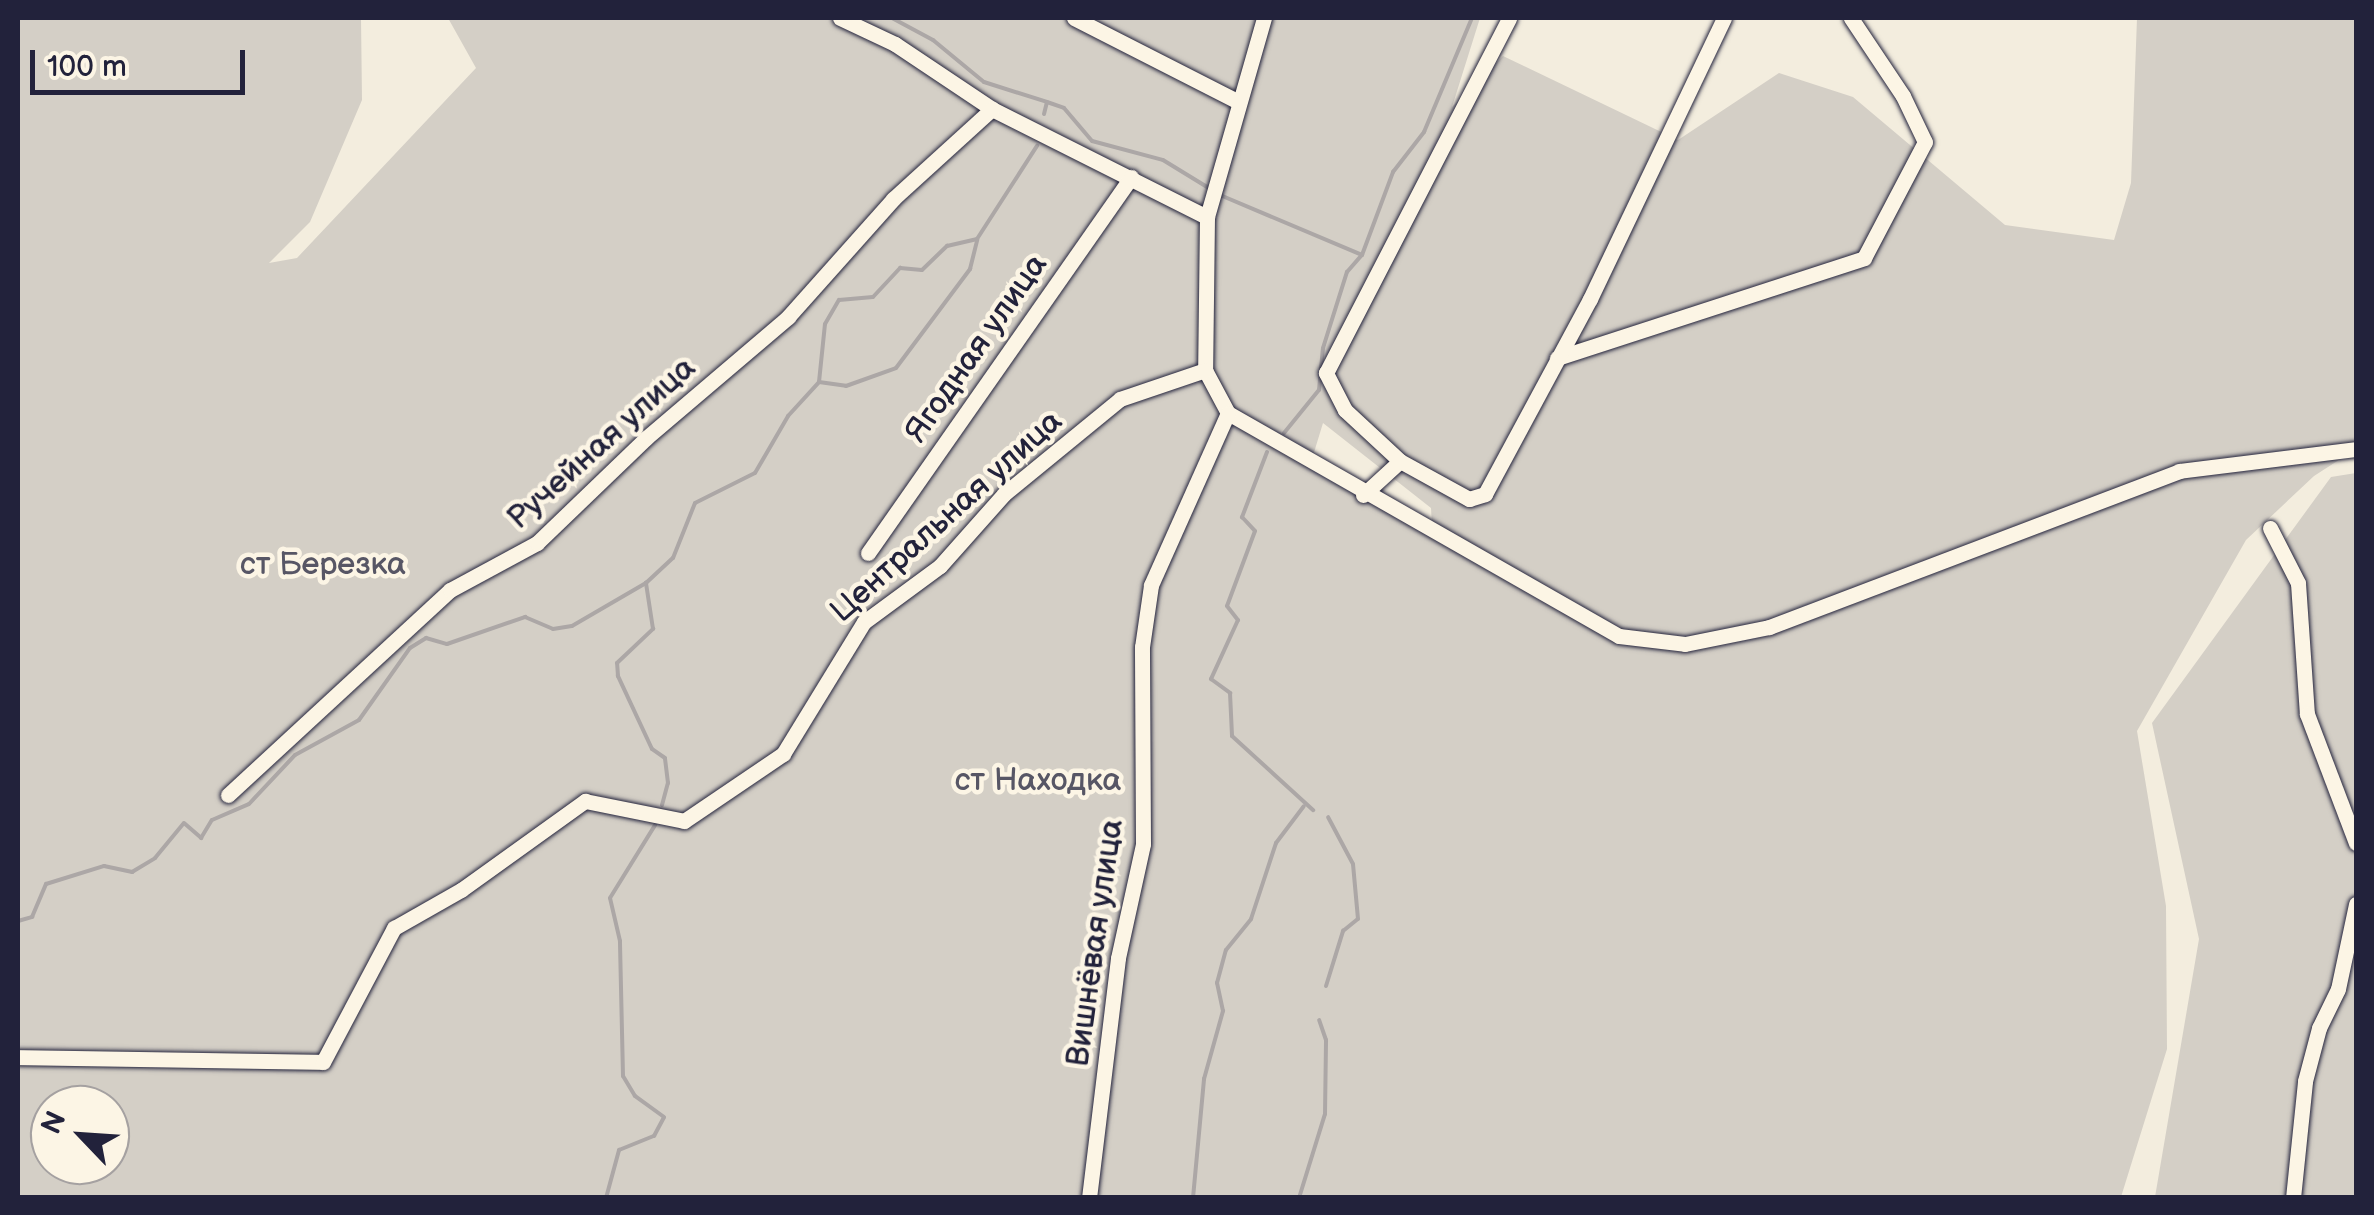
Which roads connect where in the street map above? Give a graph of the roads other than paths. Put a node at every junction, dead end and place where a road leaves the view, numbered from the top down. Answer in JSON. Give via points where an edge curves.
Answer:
{"nodes":[{"id":1,"x":840,"y":18,"type":"edge"},
{"id":2,"x":1074,"y":18,"type":"edge"},
{"id":3,"x":1264,"y":18,"type":"edge"},
{"id":4,"x":1509,"y":18,"type":"edge"},
{"id":5,"x":1724,"y":18,"type":"edge"},
{"id":6,"x":1851,"y":18,"type":"edge"},
{"id":7,"x":1239,"y":102,"type":"junction"},
{"id":8,"x":992,"y":109,"type":"junction"},
{"id":9,"x":1131,"y":177,"type":"junction"},
{"id":10,"x":1208,"y":210,"type":"junction"},
{"id":11,"x":1557,"y":358,"type":"junction"},
{"id":12,"x":1205,"y":370,"type":"junction"},
{"id":13,"x":1228,"y":413,"type":"junction"},
{"id":14,"x":2356,"y":449,"type":"edge"},
{"id":15,"x":1400,"y":460,"type":"junction"},
{"id":16,"x":1363,"y":494,"type":"junction"},
{"id":17,"x":2270,"y":528,"type":"dead end"},
{"id":18,"x":868,"y":552,"type":"dead end"},
{"id":19,"x":228,"y":795,"type":"dead end"},
{"id":20,"x":2356,"y":843,"type":"edge"},
{"id":21,"x":2356,"y":904,"type":"edge"},
{"id":22,"x":18,"y":1056,"type":"edge"},
{"id":23,"x":1089,"y":1198,"type":"edge"},
{"id":24,"x":2292,"y":1198,"type":"edge"}],
"edges":[{"from":1,"to":8,"type":"street","via":[[895,44]]},
{"from":2,"to":7,"type":"street"},
{"from":3,"to":7,"type":"street"},
{"from":4,"to":15,"type":"street","via":[[1326,373],[1345,410]]},
{"from":5,"to":11,"type":"street"},
{"from":6,"to":11,"type":"street","via":[[1925,142],[1864,258]]},
{"from":7,"to":10,"type":"street"},
{"from":8,"to":9,"type":"street"},
{"from":8,"to":19,"type":"street","name":"Ручейная улица","via":[[893,199],[788,317],[537,542],[450,590]]},
{"from":9,"to":10,"type":"street"},
{"from":9,"to":18,"type":"street","name":"Ягодная улица"},
{"from":10,"to":12,"type":"street"},
{"from":11,"to":15,"type":"street","via":[[1484,494],[1469,499]]},
{"from":12,"to":13,"type":"street"},
{"from":12,"to":22,"type":"street","name":"Центральная улица","via":[[1120,399],[1004,494],[940,566],[864,622],[783,754],[684,822],[585,801],[461,890],[394,928],[323,1062]]},
{"from":13,"to":16,"type":"street"},
{"from":13,"to":23,"type":"street","name":"Вишнёвая улица","via":[[1151,585],[1142,647],[1143,844],[1118,958]]},
{"from":14,"to":16,"type":"street","via":[[2178,471],[1769,627],[1685,644],[1619,636]]},
{"from":15,"to":16,"type":"street"},
{"from":17,"to":20,"type":"street","via":[[2298,583],[2308,714]]},
{"from":21,"to":24,"type":"street","via":[[2338,990],[2319,1028],[2306,1081]]}]}
